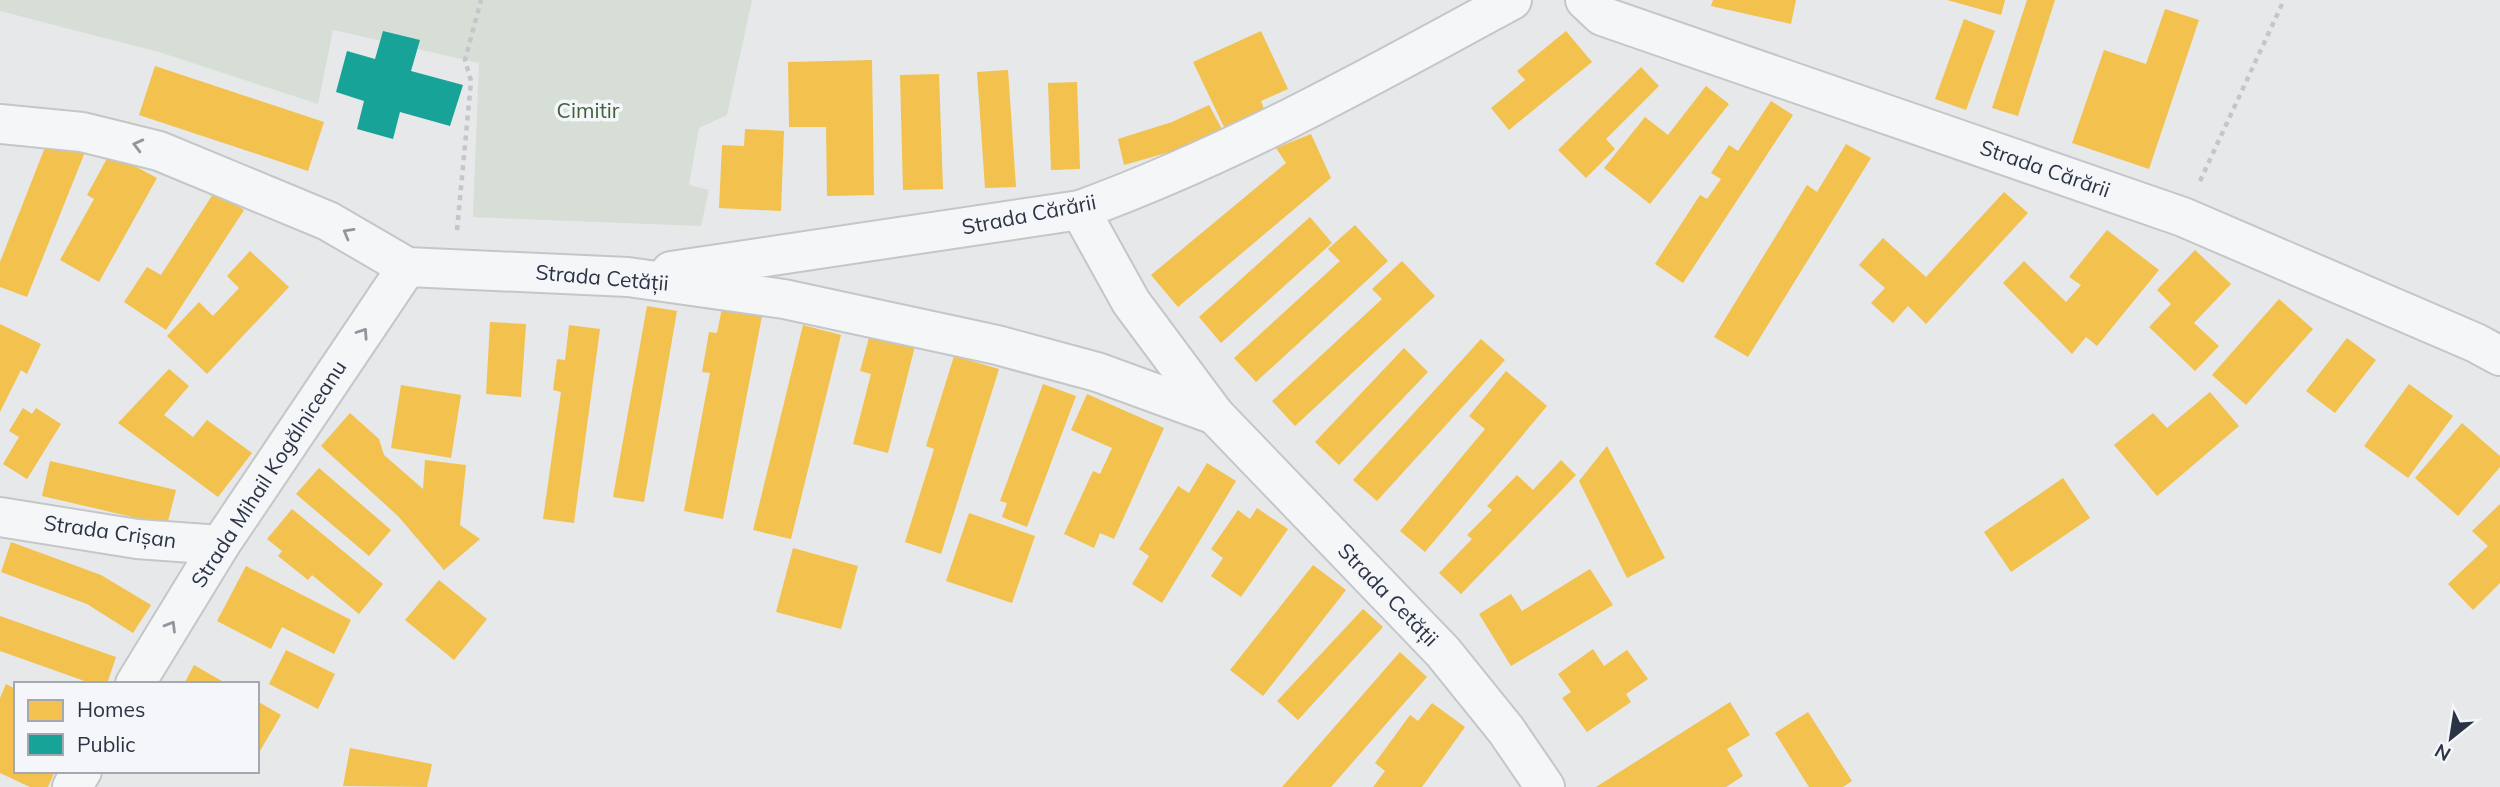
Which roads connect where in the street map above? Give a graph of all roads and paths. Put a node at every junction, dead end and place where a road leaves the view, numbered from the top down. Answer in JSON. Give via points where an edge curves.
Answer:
{"nodes":[{"id":1,"x":481,"y":0,"type":"edge"},
{"id":2,"x":1512,"y":0,"type":"edge"},
{"id":3,"x":1585,"y":0,"type":"edge"},
{"id":4,"x":2284,"y":0,"type":"edge"},
{"id":5,"x":0,"y":124,"type":"edge"},
{"id":6,"x":1080,"y":210,"type":"junction"},
{"id":7,"x":2183,"y":216,"type":"junction"},
{"id":8,"x":407,"y":267,"type":"junction"},
{"id":9,"x":454,"y":269,"type":"junction"},
{"id":10,"x":628,"y":277,"type":"junction"},
{"id":11,"x":2500,"y":356,"type":"edge"},
{"id":12,"x":1215,"y":415,"type":"junction"},
{"id":13,"x":0,"y":517,"type":"edge"},
{"id":14,"x":220,"y":545,"type":"junction"},
{"id":15,"x":136,"y":682,"type":"edge"},
{"id":16,"x":1506,"y":730,"type":"junction"},
{"id":17,"x":1515,"y":787,"type":"edge"},
{"id":18,"x":1545,"y":787,"type":"edge"}],
"edges":[{"from":1,"to":9,"type":"path","via":[[466,60],[471,81]]},
{"from":2,"to":6,"type":"street","name":"Strada Cărării","via":[[1303,114]]},
{"from":3,"to":7,"type":"street","name":"Strada Cărării","via":[[1602,16]]},
{"from":4,"to":7,"type":"path"},
{"from":8,"to":5,"type":"street","name":"Strada Cetății","one_way":true,"via":[[328,221],[159,150],[82,132]]},
{"from":6,"to":10,"type":"street","name":"Strada Cărării"},
{"from":6,"to":12,"type":"street","name":"Strada Cetății","via":[[1131,302]]},
{"from":7,"to":11,"type":"street","name":"Strada Cărării"},
{"from":8,"to":9,"type":"street","name":"Strada Cetății"},
{"from":14,"to":8,"type":"street","name":"Strada Mihail Kogălniceanu","one_way":true},
{"from":9,"to":10,"type":"street","name":"Strada Cetății"},
{"from":10,"to":12,"type":"street","name":"Strada Cetății","via":[[784,299],[936,330],[1097,373]]},
{"from":12,"to":16,"type":"street","name":"Strada Cetății","via":[[1443,652]]},
{"from":13,"to":14,"type":"street","name":"Strada Crișan","via":[[137,539]]},
{"from":15,"to":14,"type":"street","name":"Strada Mihail Kogălniceanu","one_way":true},
{"from":16,"to":17,"type":"street"},
{"from":16,"to":18,"type":"street","name":"Strada Cetății"}]}
